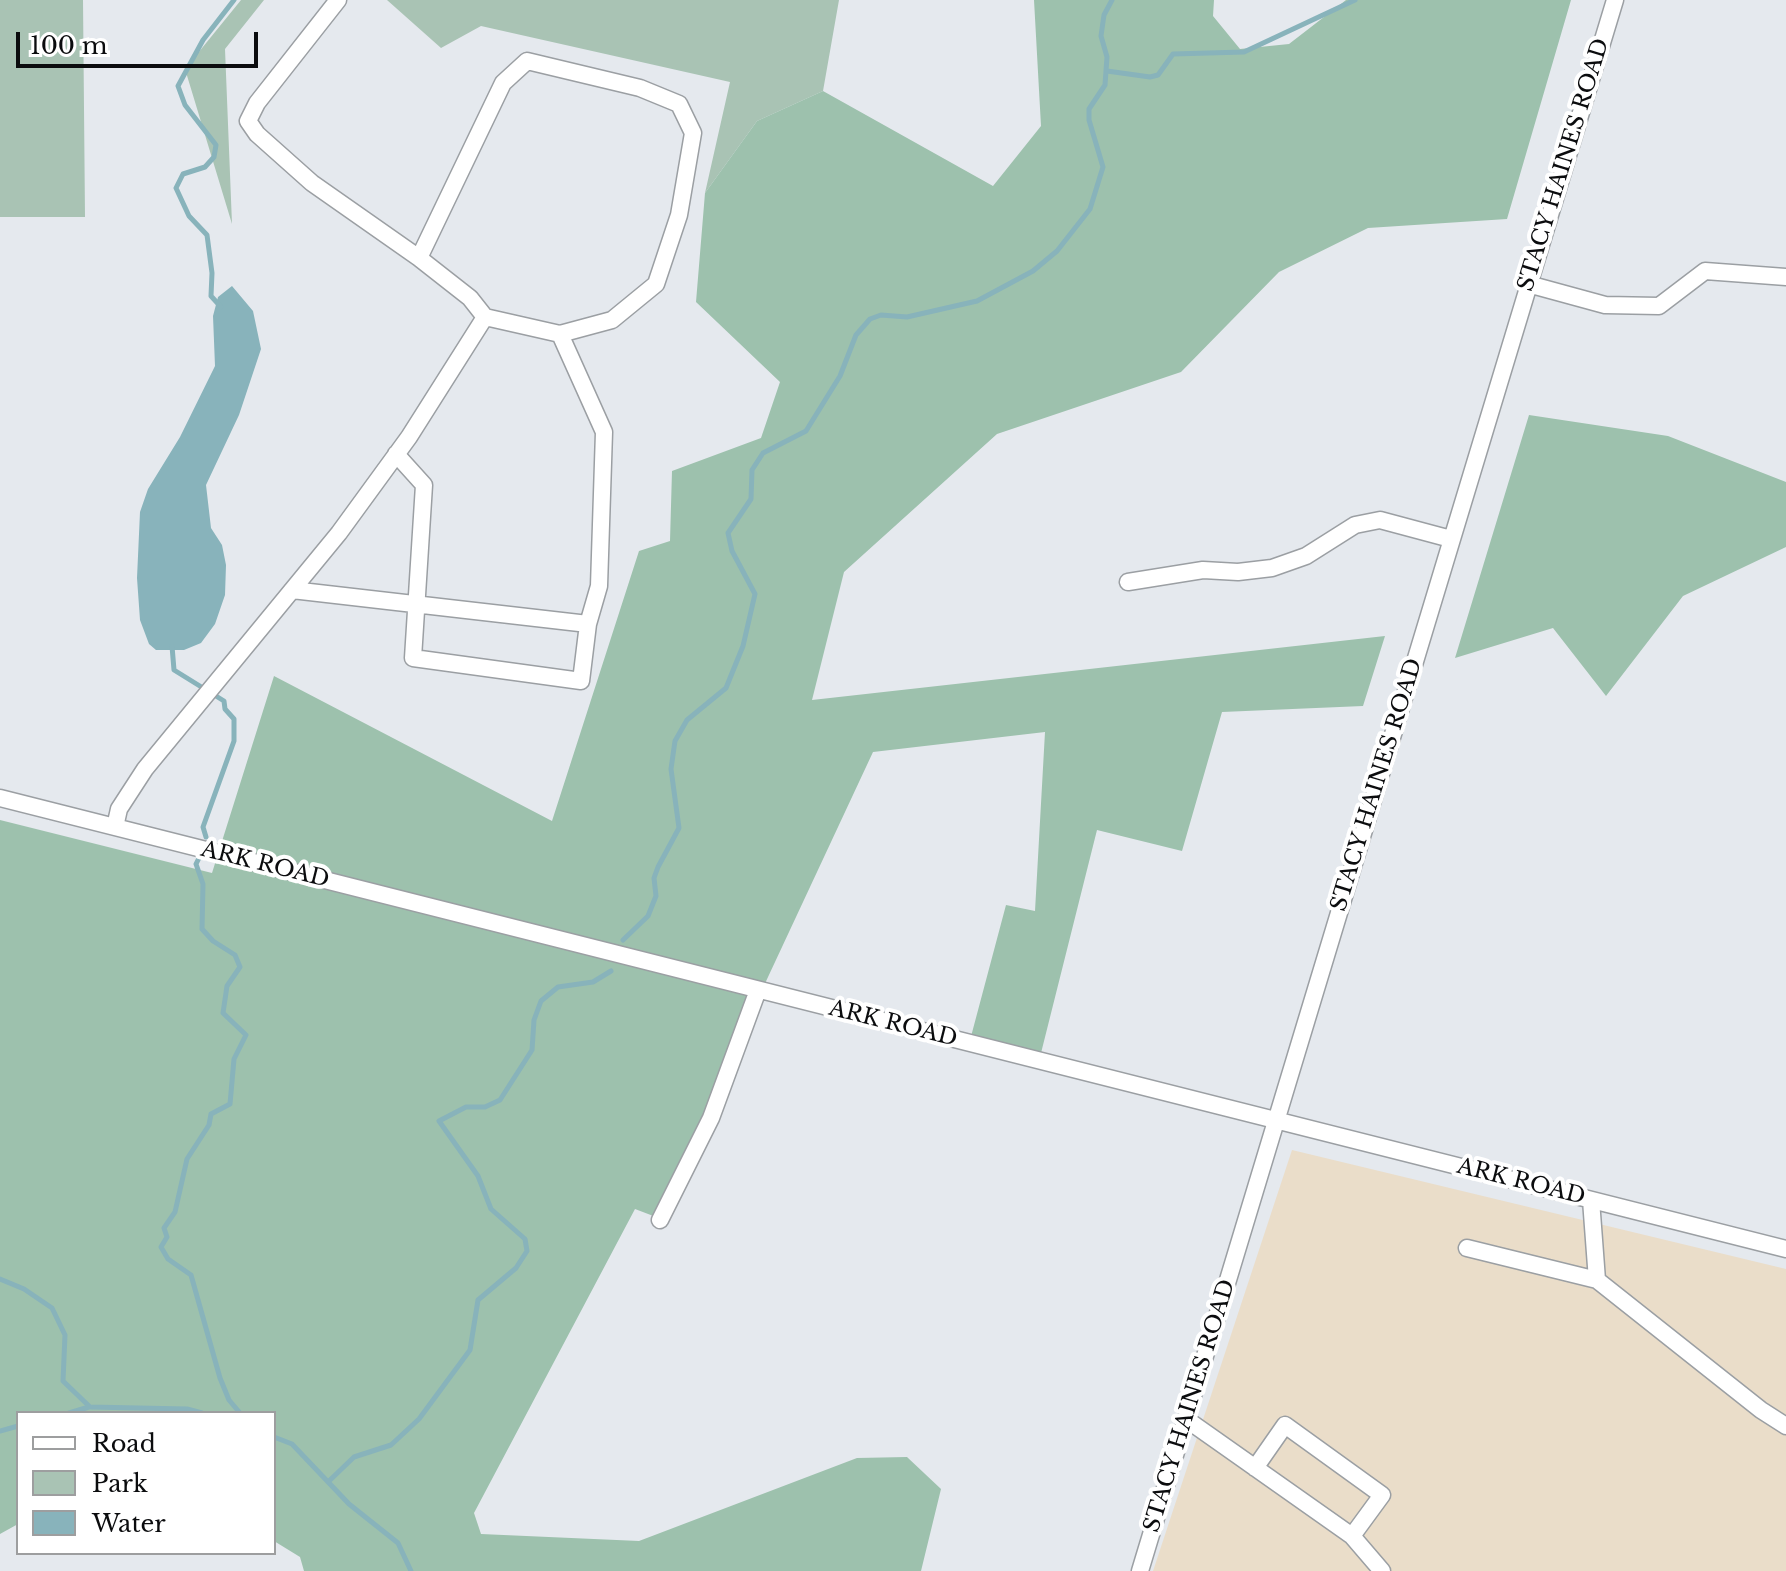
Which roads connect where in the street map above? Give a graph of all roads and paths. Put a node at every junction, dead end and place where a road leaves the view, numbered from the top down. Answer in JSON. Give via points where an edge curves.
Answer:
{"nodes":[{"id":1,"x":338,"y":0,"type":"edge"},
{"id":2,"x":1615,"y":0,"type":"edge"},
{"id":3,"x":419,"y":258,"type":"junction"},
{"id":4,"x":1786,"y":277,"type":"edge"},
{"id":5,"x":1528,"y":284,"type":"junction"},
{"id":6,"x":485,"y":317,"type":"junction"},
{"id":7,"x":560,"y":334,"type":"junction"},
{"id":8,"x":396,"y":454,"type":"junction"},
{"id":9,"x":1451,"y":539,"type":"junction"},
{"id":10,"x":1128,"y":582,"type":"dead end"},
{"id":11,"x":292,"y":590,"type":"junction"},
{"id":12,"x":419,"y":604,"type":"junction"},
{"id":13,"x":588,"y":624,"type":"junction"},
{"id":14,"x":0,"y":798,"type":"edge"},
{"id":15,"x":115,"y":827,"type":"junction"},
{"id":16,"x":758,"y":990,"type":"junction"},
{"id":17,"x":1276,"y":1121,"type":"junction"},
{"id":18,"x":1591,"y":1200,"type":"junction"},
{"id":19,"x":660,"y":1220,"type":"dead end"},
{"id":20,"x":1467,"y":1248,"type":"dead end"},
{"id":21,"x":1786,"y":1249,"type":"edge"},
{"id":22,"x":1597,"y":1280,"type":"junction"},
{"id":23,"x":1186,"y":1419,"type":"junction"},
{"id":24,"x":1786,"y":1426,"type":"edge"},
{"id":25,"x":1255,"y":1468,"type":"junction"},
{"id":26,"x":1352,"y":1536,"type":"junction"},
{"id":27,"x":1140,"y":1571,"type":"edge"},
{"id":28,"x":1382,"y":1571,"type":"edge"}],
"edges":[{"from":1,"to":3,"type":"street","via":[[248,121],[312,183]]},
{"from":2,"to":5,"type":"street","name":"STACY HAINES ROAD"},
{"from":3,"to":6,"type":"street","via":[[470,298]]},
{"from":3,"to":7,"type":"street","via":[[503,83],[527,61],[640,88],[679,104],[693,133],[679,215],[656,284],[612,320]]},
{"from":4,"to":5,"type":"street","via":[[1705,271],[1659,306],[1605,305]]},
{"from":5,"to":9,"type":"street","name":"STACY HAINES ROAD"},
{"from":6,"to":7,"type":"street"},
{"from":6,"to":8,"type":"street"},
{"from":7,"to":13,"type":"street","via":[[604,432],[599,586]]},
{"from":8,"to":11,"type":"street"},
{"from":8,"to":12,"type":"street","via":[[424,485]]},
{"from":9,"to":10,"type":"street","via":[[1393,521],[1368,521],[1306,556],[1272,568],[1203,570]]},
{"from":9,"to":17,"type":"street","name":"STACY HAINES ROAD"},
{"from":11,"to":12,"type":"street"},
{"from":11,"to":15,"type":"street","via":[[166,743],[119,809]]},
{"from":12,"to":13,"type":"street"},
{"from":12,"to":13,"type":"street","via":[[413,658],[581,681]]},
{"from":14,"to":15,"type":"street","name":"ARK ROAD"},
{"from":15,"to":16,"type":"street","name":"ARK ROAD"},
{"from":16,"to":17,"type":"street","name":"ARK ROAD"},
{"from":16,"to":19,"type":"street","via":[[711,1118]]},
{"from":17,"to":18,"type":"street","name":"ARK ROAD"},
{"from":17,"to":23,"type":"street","name":"STACY HAINES ROAD"},
{"from":18,"to":21,"type":"street","name":"ARK ROAD"},
{"from":18,"to":22,"type":"street"},
{"from":20,"to":22,"type":"street"},
{"from":22,"to":24,"type":"street"},
{"from":23,"to":25,"type":"street"},
{"from":23,"to":27,"type":"street","name":"STACY HAINES ROAD"},
{"from":25,"to":26,"type":"street"},
{"from":25,"to":26,"type":"street","via":[[1285,1425],[1382,1495]]},
{"from":26,"to":28,"type":"street"}]}
